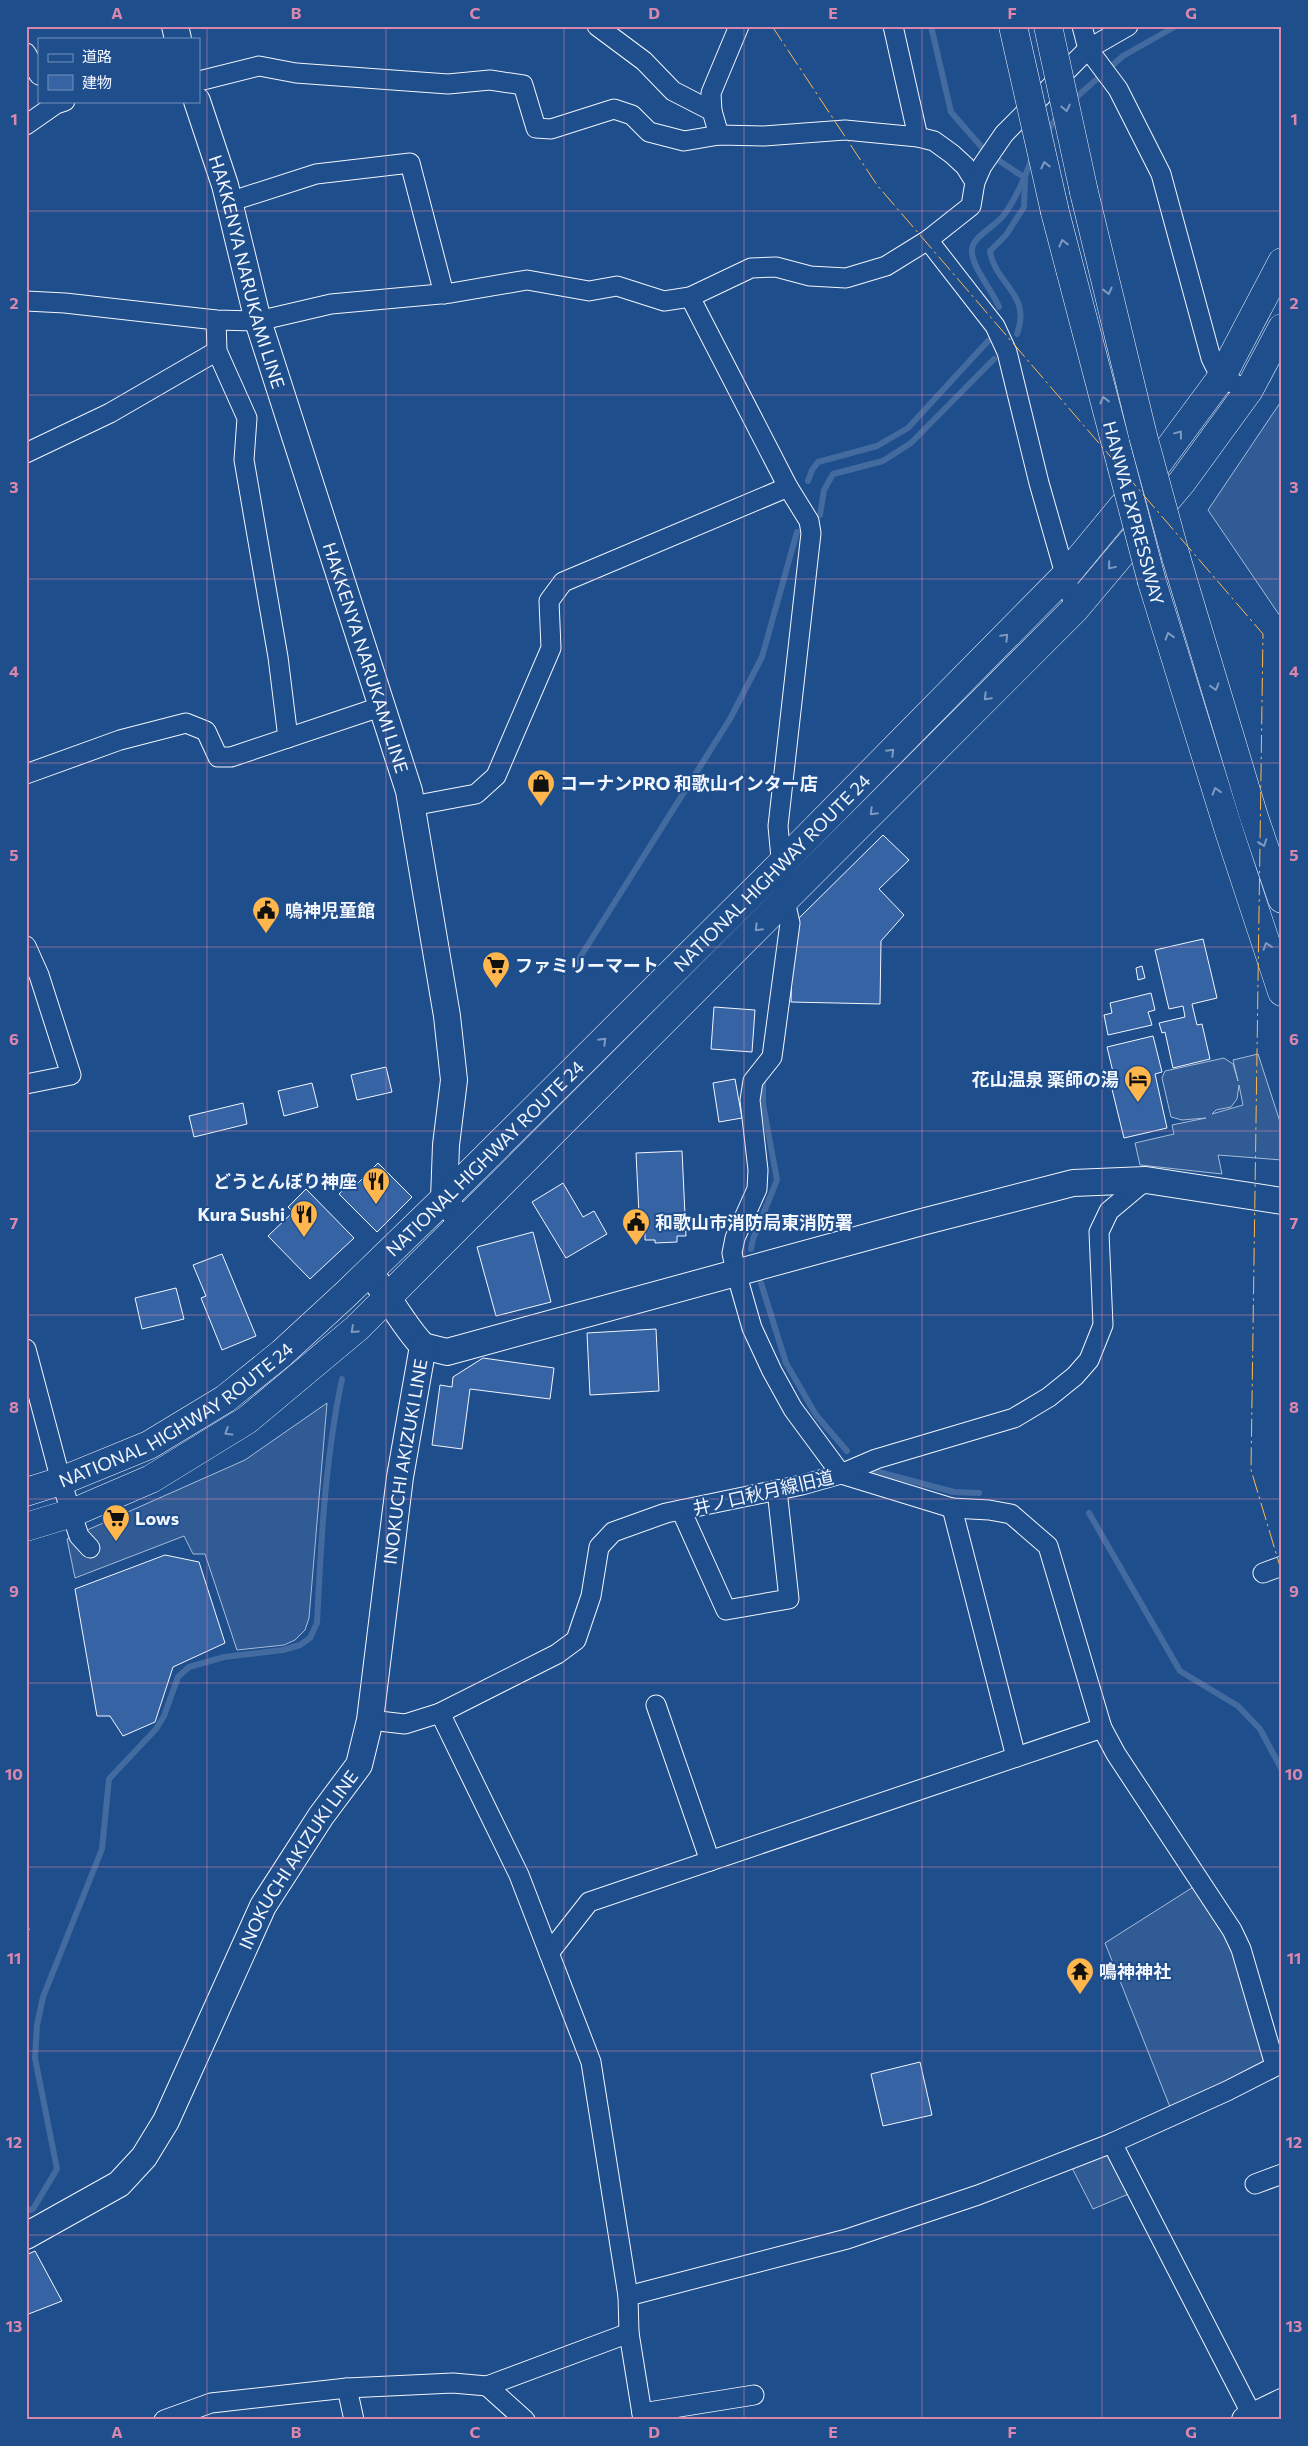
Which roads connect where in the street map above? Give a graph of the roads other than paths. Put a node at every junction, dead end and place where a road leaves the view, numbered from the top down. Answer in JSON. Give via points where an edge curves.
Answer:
{"nodes":[{"id":1,"x":597,"y":26,"type":"edge"},
{"id":2,"x":739,"y":26,"type":"edge"},
{"id":3,"x":893,"y":26,"type":"edge"},
{"id":4,"x":1013,"y":26,"type":"edge"},
{"id":5,"x":1048,"y":26,"type":"edge"},
{"id":6,"x":1082,"y":26,"type":"edge"},
{"id":7,"x":1128,"y":26,"type":"edge"},
{"id":8,"x":26,"y":53,"type":"edge"},
{"id":9,"x":1092,"y":54,"type":"junction"},
{"id":10,"x":38,"y":73,"type":"edge"},
{"id":11,"x":200,"y":81,"type":"edge"},
{"id":12,"x":58,"y":102,"type":"edge"},
{"id":13,"x":198,"y":102,"type":"edge"},
{"id":14,"x":712,"y":111,"type":"junction"},
{"id":15,"x":26,"y":125,"type":"edge"},
{"id":16,"x":719,"y":135,"type":"junction"},
{"id":17,"x":918,"y":137,"type":"junction"},
{"id":18,"x":978,"y":174,"type":"junction"},
{"id":19,"x":229,"y":202,"type":"junction"},
{"id":20,"x":928,"y":240,"type":"junction"},
{"id":21,"x":1282,"y":262,"type":"edge"},
{"id":22,"x":444,"y":294,"type":"junction"},
{"id":23,"x":690,"y":296,"type":"junction"},
{"id":24,"x":26,"y":301,"type":"edge"},
{"id":25,"x":216,"y":320,"type":"junction"},
{"id":26,"x":258,"y":321,"type":"junction"},
{"id":27,"x":1282,"y":328,"type":"edge"},
{"id":28,"x":217,"y":351,"type":"junction"},
{"id":29,"x":1221,"y":378,"type":"junction"},
{"id":30,"x":1249,"y":390,"type":"junction"},
{"id":31,"x":26,"y":453,"type":"edge"},
{"id":32,"x":788,"y":487,"type":"junction"},
{"id":33,"x":1066,"y":575,"type":"junction"},
{"id":34,"x":1075,"y":609,"type":"junction"},
{"id":35,"x":380,"y":707,"type":"junction"},
{"id":36,"x":288,"y":738,"type":"junction"},
{"id":37,"x":26,"y":774,"type":"edge"},
{"id":38,"x":412,"y":806,"type":"junction"},
{"id":39,"x":781,"y":864,"type":"junction"},
{"id":40,"x":1282,"y":899,"type":"edge"},
{"id":41,"x":785,"y":901,"type":"junction"},
{"id":42,"x":26,"y":946,"type":"edge"},
{"id":43,"x":1282,"y":992,"type":"edge"},
{"id":44,"x":26,"y":1084,"type":"edge"},
{"id":45,"x":1146,"y":1180,"type":"junction"},
{"id":46,"x":444,"y":1199,"type":"junction"},
{"id":47,"x":1282,"y":1201,"type":"edge"},
{"id":48,"x":462,"y":1222,"type":"junction"},
{"id":49,"x":369,"y":1272,"type":"junction"},
{"id":50,"x":736,"y":1272,"type":"junction"},
{"id":51,"x":388,"y":1296,"type":"junction"},
{"id":52,"x":423,"y":1346,"type":"junction"},
{"id":53,"x":26,"y":1349,"type":"edge"},
{"id":54,"x":841,"y":1474,"type":"junction"},
{"id":55,"x":61,"y":1481,"type":"junction"},
{"id":56,"x":777,"y":1490,"type":"junction"},
{"id":57,"x":26,"y":1492,"type":"edge"},
{"id":58,"x":952,"y":1508,"type":"junction"},
{"id":59,"x":681,"y":1510,"type":"junction"},
{"id":60,"x":72,"y":1513,"type":"junction"},
{"id":61,"x":26,"y":1527,"type":"edge"},
{"id":62,"x":90,"y":1548,"type":"dead end"},
{"id":63,"x":1282,"y":1566,"type":"edge"},
{"id":64,"x":1263,"y":1573,"type":"dead end"},
{"id":65,"x":656,"y":1705,"type":"dead end"},
{"id":66,"x":440,"y":1713,"type":"junction"},
{"id":67,"x":370,"y":1720,"type":"junction"},
{"id":68,"x":1102,"y":1728,"type":"junction"},
{"id":69,"x":1016,"y":1757,"type":"junction"},
{"id":70,"x":710,"y":1861,"type":"junction"},
{"id":71,"x":549,"y":1953,"type":"junction"},
{"id":72,"x":1278,"y":2064,"type":"edge"},
{"id":73,"x":1112,"y":2143,"type":"junction"},
{"id":74,"x":1282,"y":2174,"type":"edge"},
{"id":75,"x":1255,"y":2184,"type":"dead end"},
{"id":76,"x":26,"y":2236,"type":"edge"},
{"id":77,"x":628,"y":2296,"type":"junction"},
{"id":78,"x":629,"y":2333,"type":"junction"},
{"id":79,"x":487,"y":2386,"type":"junction"},
{"id":80,"x":347,"y":2388,"type":"junction"},
{"id":81,"x":754,"y":2395,"type":"dead end"},
{"id":82,"x":1282,"y":2402,"type":"edge"},
{"id":83,"x":643,"y":2416,"type":"edge"},
{"id":84,"x":1250,"y":2418,"type":"edge"},
{"id":85,"x":164,"y":2420,"type":"edge"},
{"id":86,"x":354,"y":2420,"type":"edge"},
{"id":87,"x":525,"y":2420,"type":"edge"}],
"edges":[{"from":1,"to":14,"type":"street","via":[[644,62],[673,91]]},
{"from":2,"to":14,"type":"street","via":[[711,93]]},
{"from":3,"to":17,"type":"street"},
{"from":43,"to":4,"type":"highway","name":"HANWA EXPRESSWAY","one_way":true,"bridge":true,"via":[[1152,582],[1055,212]]},
{"from":5,"to":40,"type":"highway","name":"HANWA EXPRESSWAY","one_way":true,"bridge":true,"via":[[1143,436],[1254,817]]},
{"from":6,"to":9,"type":"street"},
{"from":7,"to":9,"type":"street"},
{"from":8,"to":10,"type":"street"},
{"from":9,"to":18,"type":"street","via":[[1004,134]]},
{"from":9,"to":29,"type":"street","via":[[1118,88],[1161,174],[1211,358]]},
{"from":11,"to":16,"type":"street","via":[[259,66],[296,73],[448,84],[490,80],[523,85],[536,128],[551,129],[614,109],[632,116],[649,132],[684,141]]},
{"from":12,"to":15,"type":"street"},
{"from":13,"to":19,"type":"main road","name":"HAKKENYA NARUKAMI LINE"},
{"from":14,"to":16,"type":"street"},
{"from":16,"to":17,"type":"street","via":[[764,136],[845,130]]},
{"from":17,"to":18,"type":"street","via":[[934,141]]},
{"from":18,"to":20,"type":"street","via":[[971,206]]},
{"from":19,"to":22,"type":"street","via":[[316,174],[410,163]]},
{"from":19,"to":26,"type":"main road","name":"HAKKENYA NARUKAMI LINE"},
{"from":20,"to":23,"type":"street","via":[[886,266],[846,278],[810,276],[776,267],[751,268]]},
{"from":20,"to":33,"type":"street","via":[[995,326],[1007,352]]},
{"from":21,"to":29,"type":"highway","name":"NATIONAL HIGHWAY ROUTE 24"},
{"from":22,"to":23,"type":"street","via":[[527,280],[588,291],[617,286],[664,301]]},
{"from":22,"to":26,"type":"street","via":[[331,304]]},
{"from":23,"to":32,"type":"street"},
{"from":24,"to":25,"type":"street"},
{"from":25,"to":26,"type":"street"},
{"from":25,"to":28,"type":"street"},
{"from":26,"to":35,"type":"main road","name":"HAKKENYA NARUKAMI LINE"},
{"from":27,"to":30,"type":"highway","name":"NATIONAL HIGHWAY ROUTE 24"},
{"from":28,"to":31,"type":"street","via":[[110,413]]},
{"from":28,"to":36,"type":"street","via":[[247,418],[244,460],[278,657]]},
{"from":29,"to":30,"type":"street"},
{"from":33,"to":29,"type":"highway","name":"NATIONAL HIGHWAY ROUTE 24","one_way":true,"via":[[1156,466]]},
{"from":30,"to":34,"type":"highway","name":"NATIONAL HIGHWAY ROUTE 24","one_way":true,"via":[[1182,482]]},
{"from":32,"to":38,"type":"street","via":[[563,582],[549,601],[551,648],[496,776],[476,794]]},
{"from":32,"to":39,"type":"street","via":[[810,521],[811,533],[778,826]]},
{"from":33,"to":34,"type":"street"},
{"from":39,"to":33,"type":"highway","name":"NATIONAL HIGHWAY ROUTE 24","one_way":true},
{"from":34,"to":41,"type":"highway","name":"NATIONAL HIGHWAY ROUTE 24","one_way":true},
{"from":35,"to":36,"type":"street"},
{"from":35,"to":38,"type":"main road","name":"HAKKENYA NARUKAMI LINE"},
{"from":36,"to":37,"type":"street","via":[[231,757],[218,757],[206,731],[186,723],[120,740]]},
{"from":38,"to":46,"type":"main road","name":"HAKKENYA NARUKAMI LINE","via":[[447,1016],[454,1080],[446,1145]]},
{"from":39,"to":41,"type":"street"},
{"from":46,"to":39,"type":"highway","name":"NATIONAL HIGHWAY ROUTE 24","one_way":true},
{"from":41,"to":48,"type":"highway","name":"NATIONAL HIGHWAY ROUTE 24","one_way":true},
{"from":41,"to":50,"type":"street","via":[[790,923],[772,1057],[753,1081],[750,1100],[757,1189],[735,1238],[732,1253]]},
{"from":42,"to":44,"type":"street","via":[[39,975],[71,1075]]},
{"from":45,"to":47,"type":"main road"},
{"from":45,"to":50,"type":"main road","via":[[1073,1183]]},
{"from":45,"to":54,"type":"street","name":"井ノ口秋月線旧道","via":[[1109,1211],[1099,1232],[1103,1325],[1089,1360],[1075,1376],[1014,1418],[876,1459]]},
{"from":46,"to":48,"type":"main road"},
{"from":46,"to":49,"type":"highway","name":"NATIONAL HIGHWAY ROUTE 24"},
{"from":48,"to":51,"type":"highway","name":"NATIONAL HIGHWAY ROUTE 24"},
{"from":49,"to":51,"type":"main road","name":"INOKUCHI AKIZUKI LINE"},
{"from":49,"to":55,"type":"highway","name":"NATIONAL HIGHWAY ROUTE 24","via":[[282,1353],[225,1400],[149,1445]]},
{"from":50,"to":52,"type":"main road","via":[[447,1352]]},
{"from":50,"to":54,"type":"street","via":[[752,1328],[772,1371],[793,1409]]},
{"from":51,"to":52,"type":"main road","name":"INOKUCHI AKIZUKI LINE","via":[[409,1331]]},
{"from":51,"to":60,"type":"highway","name":"NATIONAL HIGHWAY ROUTE 24","one_way":true,"via":[[356,1328],[247,1420],[151,1479]]},
{"from":52,"to":67,"type":"main road","name":"INOKUCHI AKIZUKI LINE","via":[[400,1477]]},
{"from":53,"to":55,"type":"street"},
{"from":54,"to":56,"type":"street","name":"井ノ口秋月線旧道"},
{"from":54,"to":58,"type":"street"},
{"from":55,"to":57,"type":"highway","name":"NATIONAL HIGHWAY ROUTE 24"},
{"from":55,"to":60,"type":"street"},
{"from":56,"to":59,"type":"street","name":"井ノ口秋月線旧道"},
{"from":56,"to":59,"type":"street","via":[[789,1599],[726,1610]]},
{"from":58,"to":68,"type":"street","via":[[1011,1514],[1048,1546]]},
{"from":58,"to":69,"type":"street"},
{"from":59,"to":66,"type":"street","name":"井ノ口秋月線旧道","via":[[613,1532],[599,1547],[590,1596],[576,1640],[557,1654]]},
{"from":60,"to":61,"type":"highway","name":"NATIONAL HIGHWAY ROUTE 24"},
{"from":60,"to":62,"type":"street","via":[[78,1536]]},
{"from":63,"to":64,"type":"street"},
{"from":65,"to":70,"type":"street"},
{"from":66,"to":67,"type":"street","name":"井ノ口秋月線旧道","via":[[405,1724]]},
{"from":66,"to":71,"type":"street","via":[[519,1875]]},
{"from":67,"to":76,"type":"main road","name":"INOKUCHI AKIZUKI LINE","via":[[359,1765],[262,1906],[166,2121],[144,2157],[119,2184]]},
{"from":68,"to":69,"type":"street"},
{"from":68,"to":72,"type":"street","via":[[1232,1930]]},
{"from":69,"to":70,"type":"street"},
{"from":70,"to":71,"type":"street","via":[[589,1902]]},
{"from":71,"to":77,"type":"street","via":[[591,2062]]},
{"from":72,"to":73,"type":"street"},
{"from":73,"to":77,"type":"street","via":[[978,2196],[847,2239]]},
{"from":73,"to":84,"type":"street"},
{"from":74,"to":75,"type":"street"},
{"from":77,"to":78,"type":"street"},
{"from":78,"to":79,"type":"street"},
{"from":78,"to":83,"type":"street"},
{"from":79,"to":80,"type":"street","via":[[453,2383]]},
{"from":79,"to":87,"type":"street"},
{"from":80,"to":85,"type":"street","via":[[211,2402]]},
{"from":80,"to":86,"type":"street"},
{"from":81,"to":83,"type":"street"},
{"from":82,"to":84,"type":"main road"}]}
